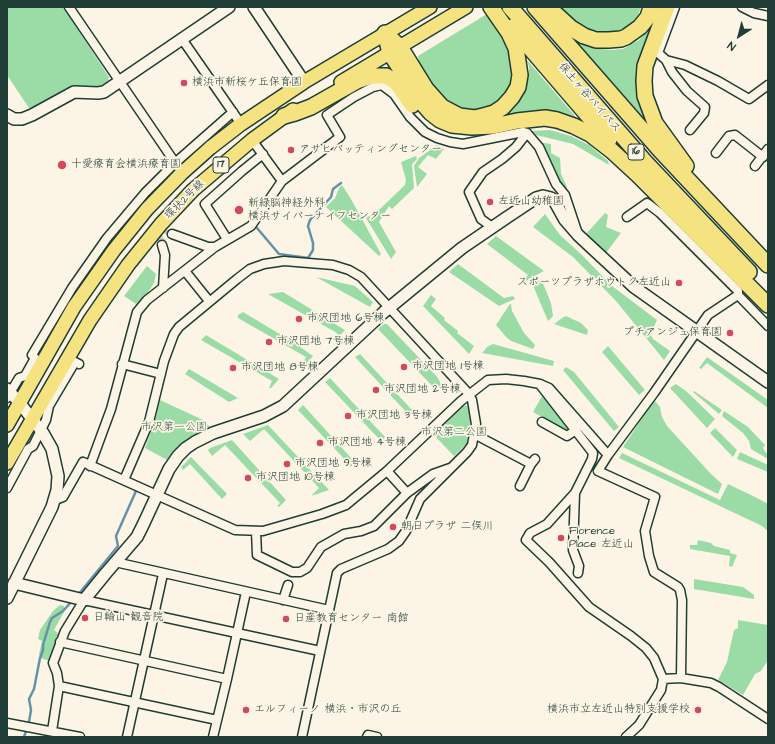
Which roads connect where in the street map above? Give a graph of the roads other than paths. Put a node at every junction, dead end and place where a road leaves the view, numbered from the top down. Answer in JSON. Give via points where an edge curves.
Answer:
{"nodes":[{"id":1,"x":69,"y":7,"type":"edge"},
{"id":2,"x":229,"y":7,"type":"edge"},
{"id":3,"x":254,"y":7,"type":"edge"},
{"id":4,"x":430,"y":7,"type":"edge"},
{"id":5,"x":466,"y":7,"type":"edge"},
{"id":6,"x":491,"y":7,"type":"edge"},
{"id":7,"x":496,"y":7,"type":"edge"},
{"id":8,"x":510,"y":7,"type":"edge"},
{"id":9,"x":534,"y":7,"type":"edge"},
{"id":10,"x":548,"y":7,"type":"edge"},
{"id":11,"x":651,"y":7,"type":"edge"},
{"id":12,"x":667,"y":7,"type":"edge"},
{"id":13,"x":675,"y":7,"type":"edge"},
{"id":14,"x":742,"y":7,"type":"edge"},
{"id":15,"x":760,"y":11,"type":"edge"},
{"id":16,"x":768,"y":16,"type":"edge"},
{"id":17,"x":385,"y":33,"type":"junction"},
{"id":18,"x":182,"y":39,"type":"junction"},
{"id":19,"x":395,"y":50,"type":"junction"},
{"id":20,"x":666,"y":60,"type":"junction"},
{"id":21,"x":120,"y":81,"type":"junction"},
{"id":22,"x":304,"y":82,"type":"junction"},
{"id":23,"x":768,"y":85,"type":"edge"},
{"id":24,"x":233,"y":112,"type":"junction"},
{"id":25,"x":7,"y":115,"type":"edge"},
{"id":26,"x":284,"y":116,"type":"junction"},
{"id":27,"x":241,"y":124,"type":"junction"},
{"id":28,"x":494,"y":126,"type":"junction"},
{"id":29,"x":690,"y":130,"type":"dead end"},
{"id":30,"x":527,"y":133,"type":"junction"},
{"id":31,"x":252,"y":140,"type":"junction"},
{"id":32,"x":768,"y":149,"type":"edge"},
{"id":33,"x":716,"y":153,"type":"dead end"},
{"id":34,"x":263,"y":154,"type":"junction"},
{"id":35,"x":763,"y":157,"type":"junction"},
{"id":36,"x":756,"y":166,"type":"dead end"},
{"id":37,"x":179,"y":168,"type":"junction"},
{"id":38,"x":282,"y":181,"type":"junction"},
{"id":39,"x":661,"y":198,"type":"junction"},
{"id":40,"x":627,"y":217,"type":"dead end"},
{"id":41,"x":492,"y":227,"type":"junction"},
{"id":42,"x":172,"y":234,"type":"dead end"},
{"id":43,"x":578,"y":235,"type":"junction"},
{"id":44,"x":227,"y":239,"type":"junction"},
{"id":45,"x":162,"y":245,"type":"dead end"},
{"id":46,"x":215,"y":247,"type":"junction"},
{"id":47,"x":768,"y":265,"type":"edge"},
{"id":48,"x":185,"y":270,"type":"junction"},
{"id":49,"x":163,"y":288,"type":"junction"},
{"id":50,"x":768,"y":292,"type":"edge"},
{"id":51,"x":738,"y":295,"type":"junction"},
{"id":52,"x":209,"y":301,"type":"junction"},
{"id":53,"x":768,"y":305,"type":"edge"},
{"id":54,"x":390,"y":307,"type":"junction"},
{"id":55,"x":768,"y":326,"type":"edge"},
{"id":56,"x":696,"y":331,"type":"junction"},
{"id":57,"x":79,"y":364,"type":"dead end"},
{"id":58,"x":122,"y":364,"type":"junction"},
{"id":59,"x":161,"y":374,"type":"junction"},
{"id":60,"x":768,"y":382,"type":"edge"},
{"id":61,"x":540,"y":384,"type":"junction"},
{"id":62,"x":8,"y":393,"type":"edge"},
{"id":63,"x":469,"y":394,"type":"junction"},
{"id":64,"x":20,"y":402,"type":"junction"},
{"id":65,"x":32,"y":420,"type":"junction"},
{"id":66,"x":542,"y":422,"type":"dead end"},
{"id":67,"x":7,"y":425,"type":"edge"},
{"id":68,"x":41,"y":430,"type":"junction"},
{"id":69,"x":576,"y":430,"type":"junction"},
{"id":70,"x":474,"y":434,"type":"junction"},
{"id":71,"x":608,"y":455,"type":"junction"},
{"id":72,"x":7,"y":463,"type":"edge"},
{"id":73,"x":86,"y":464,"type":"junction"},
{"id":74,"x":452,"y":467,"type":"junction"},
{"id":75,"x":387,"y":471,"type":"junction"},
{"id":76,"x":124,"y":480,"type":"junction"},
{"id":77,"x":520,"y":486,"type":"dead end"},
{"id":78,"x":7,"y":488,"type":"edge"},
{"id":79,"x":407,"y":493,"type":"junction"},
{"id":80,"x":575,"y":493,"type":"junction"},
{"id":81,"x":157,"y":495,"type":"junction"},
{"id":82,"x":55,"y":500,"type":"junction"},
{"id":83,"x":256,"y":531,"type":"junction"},
{"id":84,"x":115,"y":562,"type":"junction"},
{"id":85,"x":578,"y":573,"type":"dead end"},
{"id":86,"x":163,"y":574,"type":"junction"},
{"id":87,"x":14,"y":583,"type":"junction"},
{"id":88,"x":288,"y":585,"type":"dead end"},
{"id":89,"x":246,"y":592,"type":"junction"},
{"id":90,"x":7,"y":598,"type":"edge"},
{"id":91,"x":84,"y":600,"type":"junction"},
{"id":92,"x":284,"y":600,"type":"junction"},
{"id":93,"x":329,"y":610,"type":"junction"},
{"id":94,"x":154,"y":616,"type":"junction"},
{"id":95,"x":237,"y":633,"type":"junction"},
{"id":96,"x":60,"y":642,"type":"junction"},
{"id":97,"x":320,"y":651,"type":"junction"},
{"id":98,"x":145,"y":660,"type":"junction"},
{"id":99,"x":663,"y":678,"type":"junction"},
{"id":100,"x":681,"y":678,"type":"junction"},
{"id":101,"x":227,"y":679,"type":"junction"},
{"id":102,"x":59,"y":686,"type":"junction"},
{"id":103,"x":135,"y":702,"type":"junction"},
{"id":104,"x":768,"y":719,"type":"edge"},
{"id":105,"x":217,"y":720,"type":"junction"},
{"id":106,"x":7,"y":723,"type":"edge"},
{"id":107,"x":52,"y":731,"type":"junction"},
{"id":108,"x":80,"y":737,"type":"edge"},
{"id":109,"x":127,"y":737,"type":"edge"},
{"id":110,"x":213,"y":737,"type":"edge"},
{"id":111,"x":302,"y":737,"type":"edge"},
{"id":112,"x":367,"y":737,"type":"edge"},
{"id":113,"x":378,"y":737,"type":"edge"},
{"id":114,"x":626,"y":737,"type":"edge"}],
"edges":[{"from":1,"to":21,"type":"street"},
{"from":2,"to":18,"type":"street"},
{"from":3,"to":22,"type":"street"},
{"from":4,"to":17,"type":"main road","name":"環状2号線","number":"17"},
{"from":5,"to":19,"type":"main road","name":"環状2号線","number":"17"},
{"from":6,"to":19,"type":"highway","via":[[516,48],[520,75],[518,87],[512,97],[494,113],[475,118],[459,116],[442,107]]},
{"from":7,"to":39,"type":"highway"},
{"from":8,"to":50,"type":"highway","name":"保土ヶ谷バイパス","number":"16","via":[[645,162]]},
{"from":9,"to":47,"type":"highway","name":"保土ヶ谷バイパス","number":"16","via":[[660,150]]},
{"from":10,"to":11,"type":"highway","via":[[571,28],[596,40],[626,37],[640,27],[648,17]]},
{"from":12,"to":47,"type":"highway","via":[[645,66],[645,96],[649,109],[669,143],[694,176]]},
{"from":13,"to":20,"type":"street","via":[[658,53]]},
{"from":14,"to":15,"type":"street","via":[[754,13]]},
{"from":15,"to":16,"type":"street"},
{"from":17,"to":19,"type":"highway"},
{"from":17,"to":22,"type":"main road","name":"環状2号線","number":"17"},
{"from":18,"to":21,"type":"street"},
{"from":18,"to":24,"type":"street"},
{"from":19,"to":26,"type":"main road","name":"環状2号線","number":"17"},
{"from":19,"to":28,"type":"highway","via":[[423,104],[440,120],[452,125]]},
{"from":20,"to":23,"type":"street","via":[[685,65],[749,99]]},
{"from":20,"to":29,"type":"street","via":[[687,91],[705,107],[704,113]]},
{"from":21,"to":25,"type":"street","via":[[104,92],[74,92],[22,119],[14,119]]},
{"from":21,"to":37,"type":"street"},
{"from":22,"to":27,"type":"main road","name":"環状2号線","number":"17"},
{"from":24,"to":27,"type":"street"},
{"from":24,"to":37,"type":"street"},
{"from":26,"to":28,"type":"highway","via":[[311,107],[357,81],[371,76],[386,76],[396,82],[417,112],[444,131],[467,133]]},
{"from":26,"to":31,"type":"main road","name":"環状2号線","number":"17"},
{"from":27,"to":37,"type":"main road","name":"環状2号線","number":"17"},
{"from":28,"to":39,"type":"highway","via":[[546,118],[574,126],[590,134],[612,151]]},
{"from":30,"to":38,"type":"street","via":[[463,144],[437,138],[425,132],[410,117],[394,94],[382,85],[373,86],[327,115],[340,137]]},
{"from":30,"to":41,"type":"street","via":[[502,160],[483,172],[469,192],[481,219]]},
{"from":30,"to":43,"type":"street","via":[[539,147],[556,184],[565,195]]},
{"from":31,"to":34,"type":"street"},
{"from":31,"to":65,"type":"main road","name":"環状2号線","number":"17","via":[[193,190],[128,264],[90,320]]},
{"from":32,"to":35,"type":"street"},
{"from":33,"to":35,"type":"street","via":[[729,136],[735,135]]},
{"from":34,"to":38,"type":"street"},
{"from":34,"to":44,"type":"street","via":[[205,204]]},
{"from":35,"to":36,"type":"street"},
{"from":37,"to":62,"type":"street","via":[[145,193],[87,266],[32,355],[35,358],[25,376],[19,378]]},
{"from":37,"to":64,"type":"main road","name":"環状2号線","number":"17","via":[[114,250],[74,307]]},
{"from":38,"to":44,"type":"street","via":[[251,226]]},
{"from":39,"to":53,"type":"highway"},
{"from":40,"to":51,"type":"street","via":[[647,204],[653,208],[700,251],[738,291]]},
{"from":41,"to":43,"type":"street","via":[[543,196],[555,202],[565,220]]},
{"from":41,"to":54,"type":"street"},
{"from":42,"to":46,"type":"street","via":[[208,247]]},
{"from":43,"to":56,"type":"street","via":[[634,287]]},
{"from":44,"to":46,"type":"street"},
{"from":45,"to":49,"type":"street"},
{"from":46,"to":48,"type":"street"},
{"from":48,"to":49,"type":"street"},
{"from":48,"to":52,"type":"street"},
{"from":49,"to":58,"type":"street","via":[[147,300],[137,312]]},
{"from":51,"to":55,"type":"street"},
{"from":51,"to":56,"type":"street","via":[[708,315]]},
{"from":52,"to":54,"type":"street","via":[[250,269],[284,261],[333,265],[349,270],[361,277]]},
{"from":52,"to":59,"type":"street","via":[[177,330]]},
{"from":54,"to":63,"type":"street"},
{"from":54,"to":81,"type":"street","via":[[282,406],[264,416],[213,433],[186,448],[172,463]]},
{"from":56,"to":60,"type":"street"},
{"from":56,"to":71,"type":"street"},
{"from":57,"to":68,"type":"street","via":[[75,362],[49,406]]},
{"from":58,"to":59,"type":"street"},
{"from":58,"to":73,"type":"street","via":[[111,409]]},
{"from":59,"to":76,"type":"street","via":[[149,422]]},
{"from":61,"to":63,"type":"street","via":[[506,379],[488,380]]},
{"from":61,"to":69,"type":"street"},
{"from":61,"to":71,"type":"street","via":[[555,393]]},
{"from":62,"to":64,"type":"street"},
{"from":63,"to":70,"type":"street","via":[[475,413]]},
{"from":63,"to":75,"type":"street"},
{"from":64,"to":65,"type":"street"},
{"from":64,"to":67,"type":"main road","name":"環状2号線","number":"17"},
{"from":65,"to":68,"type":"street"},
{"from":65,"to":72,"type":"main road","name":"環状2号線","number":"17"},
{"from":66,"to":69,"type":"street","via":[[567,436]]},
{"from":68,"to":78,"type":"street"},
{"from":68,"to":82,"type":"street","via":[[52,449],[56,464],[58,476]]},
{"from":69,"to":80,"type":"street","via":[[593,453]]},
{"from":70,"to":74,"type":"street","via":[[472,445]]},
{"from":70,"to":77,"type":"street","via":[[533,462]]},
{"from":71,"to":100,"type":"street","via":[[598,471],[654,497],[645,531],[654,572],[680,590]]},
{"from":73,"to":76,"type":"street"},
{"from":73,"to":82,"type":"street","via":[[63,497]]},
{"from":74,"to":79,"type":"street","via":[[433,474]]},
{"from":74,"to":93,"type":"street","via":[[420,499],[399,541],[388,549],[337,573]]},
{"from":75,"to":79,"type":"street"},
{"from":75,"to":83,"type":"street","via":[[346,505],[264,531]]},
{"from":76,"to":81,"type":"street"},
{"from":79,"to":83,"type":"street","via":[[374,526],[344,534],[321,547],[307,568],[295,575],[257,555]]},
{"from":80,"to":85,"type":"street","via":[[573,550],[579,566]]},
{"from":80,"to":99,"type":"street","via":[[547,524],[530,533],[526,540],[574,588],[589,607],[646,648],[654,658]]},
{"from":81,"to":83,"type":"street","via":[[235,530]]},
{"from":81,"to":84,"type":"street","via":[[137,537]]},
{"from":82,"to":87,"type":"street"},
{"from":84,"to":86,"type":"street"},
{"from":84,"to":91,"type":"street"},
{"from":86,"to":89,"type":"street"},
{"from":86,"to":94,"type":"street"},
{"from":87,"to":90,"type":"street"},
{"from":87,"to":91,"type":"street"},
{"from":88,"to":92,"type":"street"},
{"from":89,"to":92,"type":"street"},
{"from":89,"to":95,"type":"street"},
{"from":91,"to":94,"type":"street"},
{"from":91,"to":96,"type":"street"},
{"from":92,"to":93,"type":"street"},
{"from":93,"to":97,"type":"street"},
{"from":94,"to":95,"type":"street"},
{"from":94,"to":98,"type":"street"},
{"from":95,"to":97,"type":"street"},
{"from":95,"to":101,"type":"street"},
{"from":96,"to":98,"type":"street"},
{"from":96,"to":102,"type":"street","via":[[53,663]]},
{"from":97,"to":111,"type":"street"},
{"from":98,"to":101,"type":"street"},
{"from":98,"to":103,"type":"street"},
{"from":99,"to":100,"type":"street"},
{"from":99,"to":114,"type":"street","via":[[656,699],[639,725]]},
{"from":100,"to":104,"type":"street","via":[[719,686]]},
{"from":101,"to":105,"type":"street"},
{"from":102,"to":103,"type":"street"},
{"from":102,"to":107,"type":"street"},
{"from":103,"to":105,"type":"street"},
{"from":103,"to":109,"type":"street"},
{"from":105,"to":110,"type":"street"},
{"from":106,"to":107,"type":"street"},
{"from":107,"to":108,"type":"street"},
{"from":112,"to":113,"type":"street"}]}
